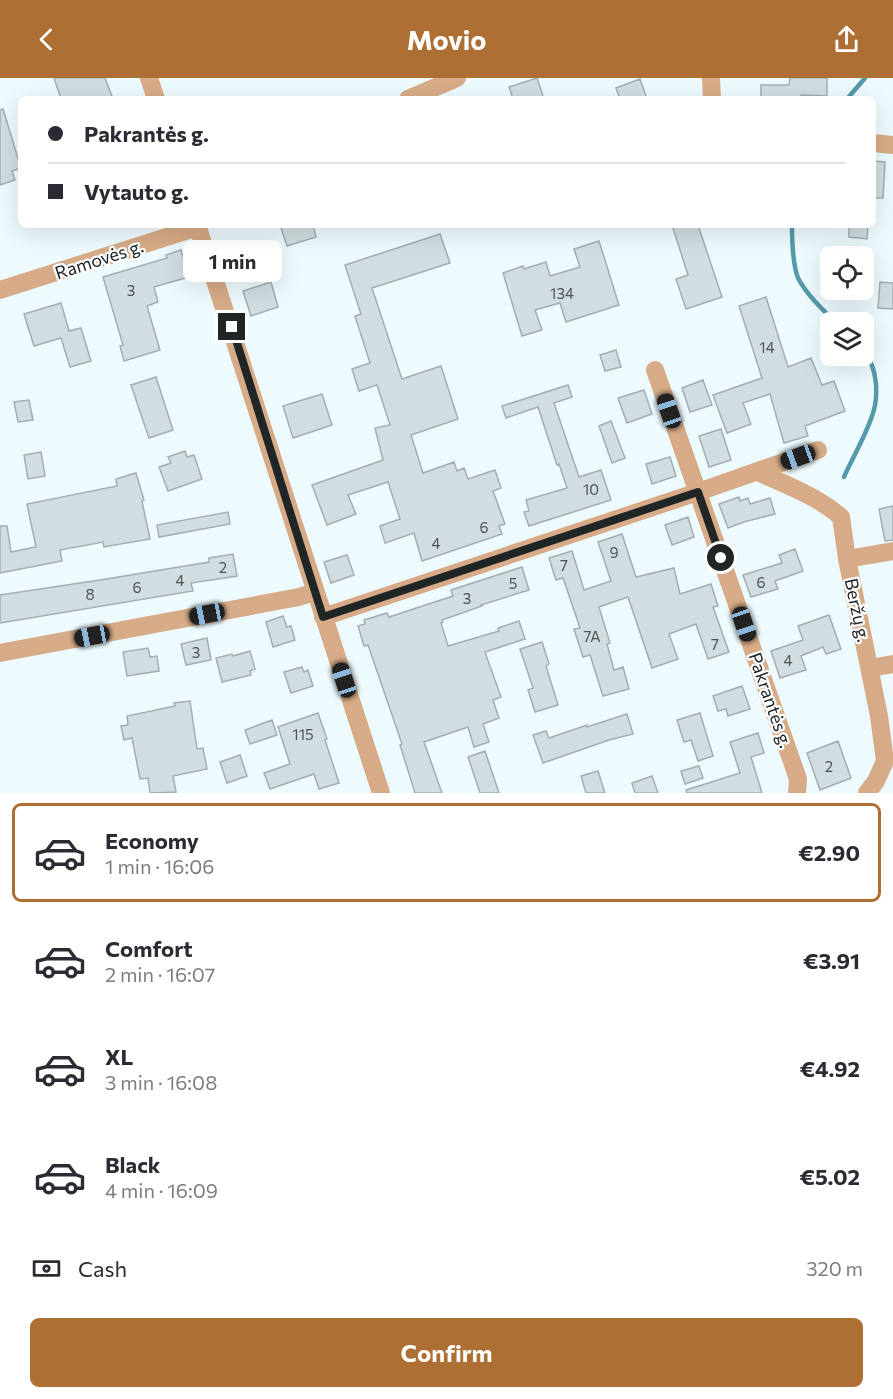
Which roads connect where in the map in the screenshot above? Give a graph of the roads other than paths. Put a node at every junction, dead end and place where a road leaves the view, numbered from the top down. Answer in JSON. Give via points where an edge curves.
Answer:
{"nodes":[{"id":1,"x":149,"y":78,"type":"edge"},
{"id":2,"x":458,"y":78,"type":"edge"},
{"id":3,"x":711,"y":78,"type":"edge"},
{"id":4,"x":155,"y":96,"type":"edge"},
{"id":5,"x":415,"y":96,"type":"edge"},
{"id":6,"x":712,"y":96,"type":"edge"},
{"id":7,"x":876,"y":143,"type":"edge"},
{"id":8,"x":893,"y":145,"type":"edge"},
{"id":9,"x":192,"y":228,"type":"edge"},
{"id":10,"x":199,"y":228,"type":"edge"},
{"id":11,"x":0,"y":290,"type":"edge"},
{"id":12,"x":655,"y":370,"type":"dead end"},
{"id":13,"x":818,"y":450,"type":"dead end"},
{"id":14,"x":758,"y":472,"type":"junction"},
{"id":15,"x":698,"y":492,"type":"junction"},
{"id":16,"x":893,"y":551,"type":"edge"},
{"id":17,"x":847,"y":559,"type":"junction"},
{"id":18,"x":315,"y":592,"type":"junction"},
{"id":19,"x":323,"y":617,"type":"junction"},
{"id":20,"x":0,"y":653,"type":"edge"},
{"id":21,"x":893,"y":664,"type":"edge"},
{"id":22,"x":870,"y":668,"type":"junction"},
{"id":23,"x":381,"y":793,"type":"edge"},
{"id":24,"x":797,"y":793,"type":"edge"},
{"id":25,"x":867,"y":793,"type":"edge"}],
"edges":[{"from":1,"to":4,"type":"street"},
{"from":2,"to":5,"type":"street"},
{"from":3,"to":6,"type":"street"},
{"from":7,"to":8,"type":"street"},
{"from":9,"to":11,"type":"street","name":"Ramovės g."},
{"from":10,"to":18,"type":"street"},
{"from":12,"to":15,"type":"street","name":"Pakrantės g."},
{"from":13,"to":14,"type":"street"},
{"from":14,"to":15,"type":"street"},
{"from":14,"to":17,"type":"street","name":"Beržų g.","via":[[814,498],[841,516]]},
{"from":15,"to":19,"type":"street"},
{"from":15,"to":24,"type":"street","name":"Pakrantės g.","via":[[798,778]]},
{"from":16,"to":17,"type":"street"},
{"from":17,"to":22,"type":"street","name":"Beržų g."},
{"from":18,"to":19,"type":"street"},
{"from":18,"to":20,"type":"street"},
{"from":19,"to":23,"type":"street"},
{"from":21,"to":22,"type":"street"},
{"from":22,"to":25,"type":"street","name":"Beržų g.","via":[[885,761]]}]}
